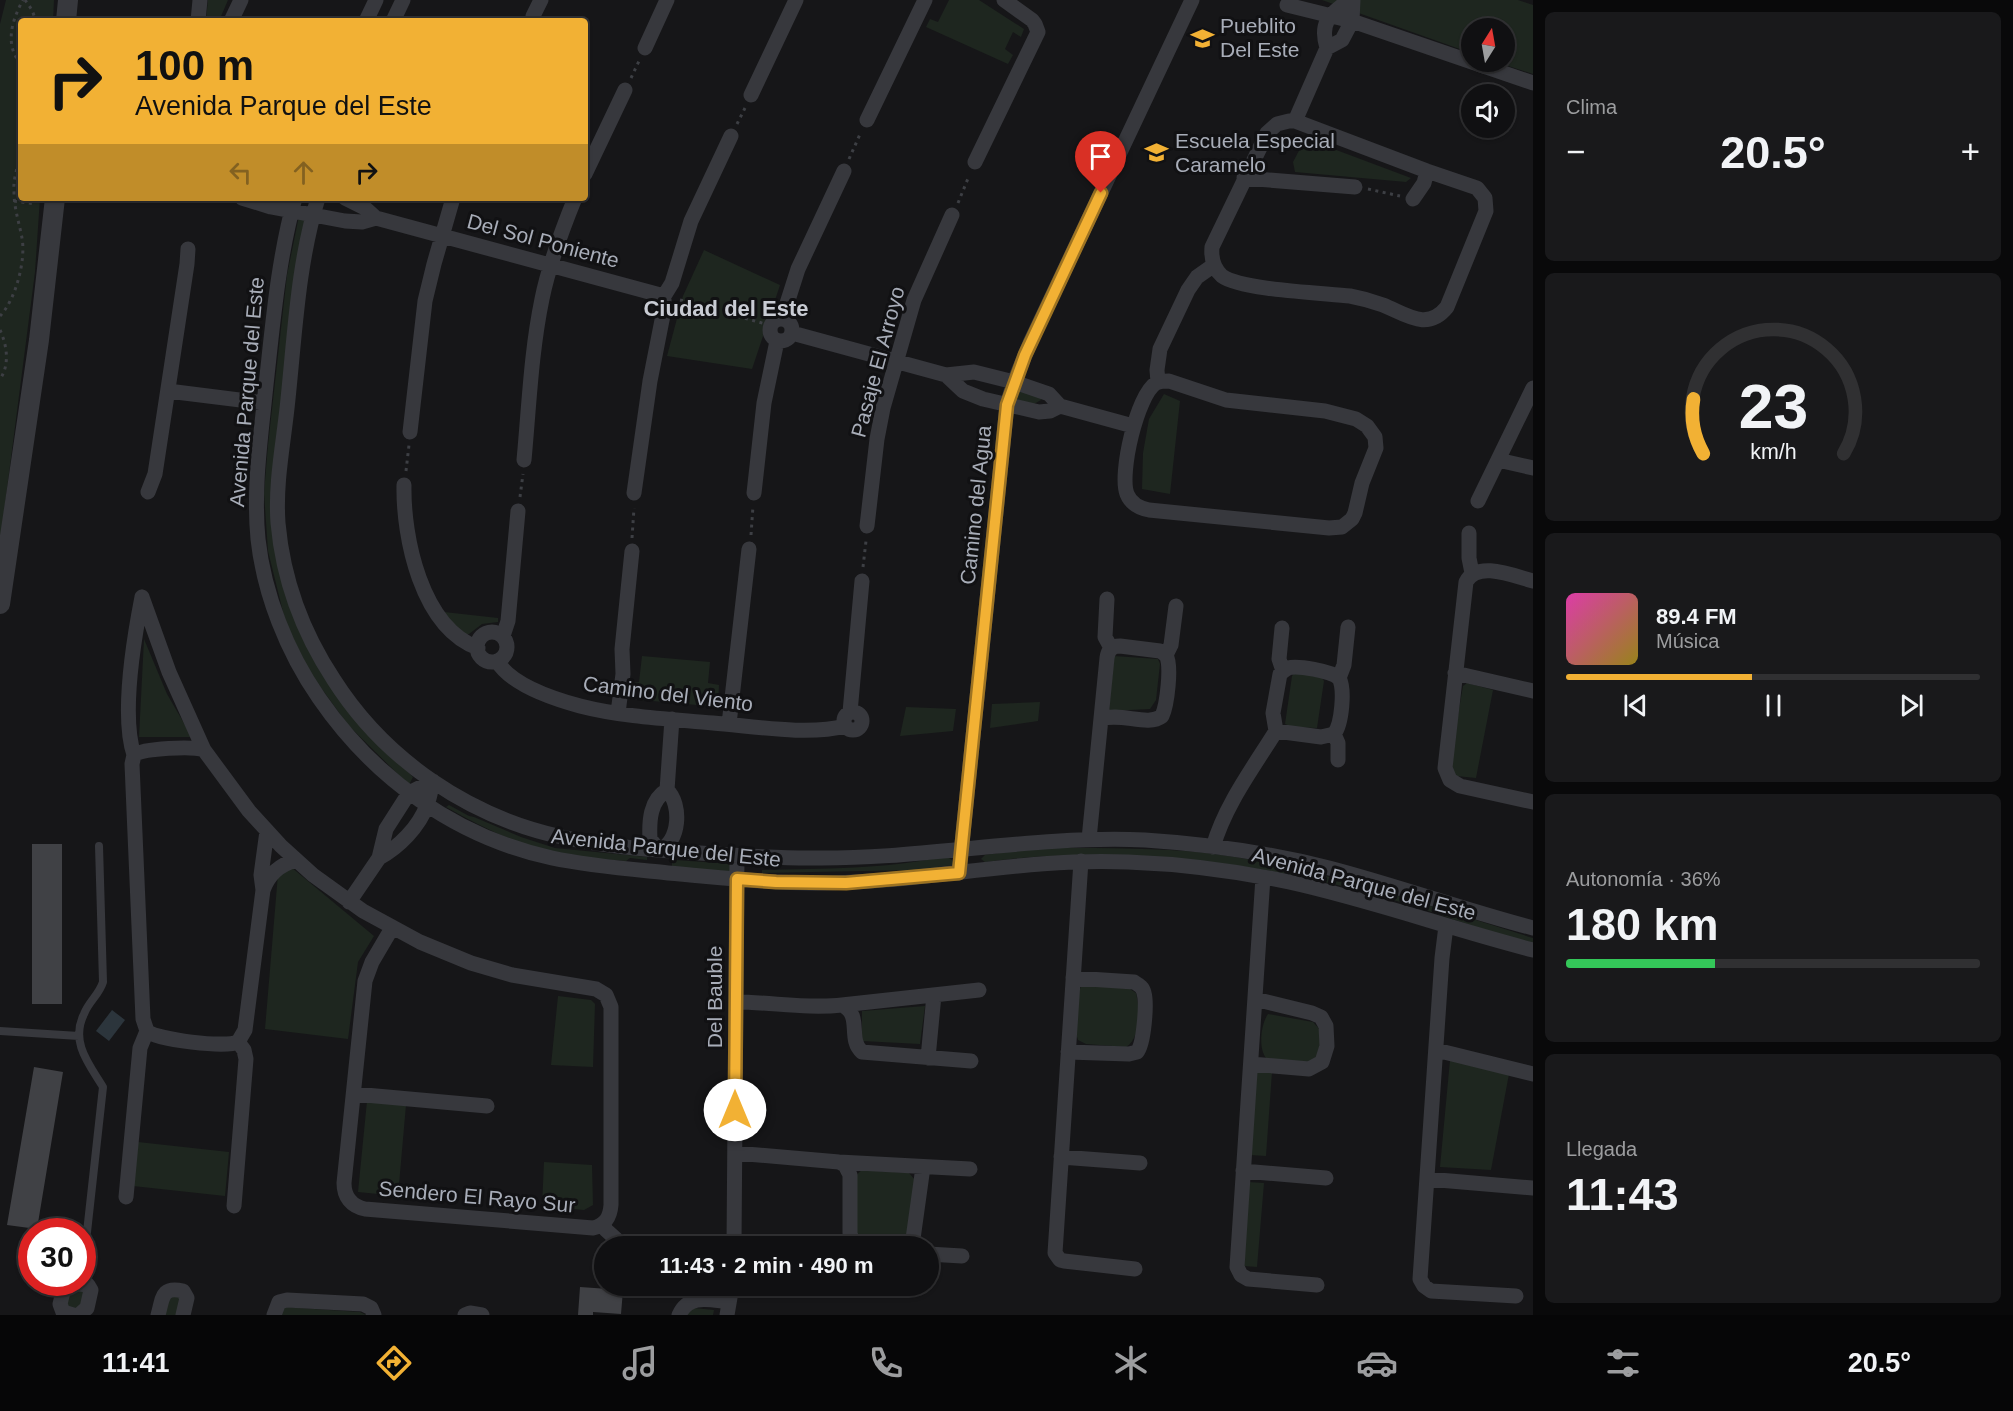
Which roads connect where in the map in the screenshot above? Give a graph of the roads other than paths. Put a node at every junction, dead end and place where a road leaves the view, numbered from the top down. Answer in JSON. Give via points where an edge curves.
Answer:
{"nodes":[{"id":1,"x":68,"y":0,"type":"edge"},
{"id":2,"x":200,"y":0,"type":"edge"},
{"id":3,"x":241,"y":0,"type":"edge"},
{"id":4,"x":376,"y":0,"type":"edge"},
{"id":5,"x":403,"y":0,"type":"edge"},
{"id":6,"x":541,"y":0,"type":"edge"},
{"id":7,"x":667,"y":0,"type":"edge"},
{"id":8,"x":796,"y":0,"type":"edge"},
{"id":9,"x":925,"y":0,"type":"edge"},
{"id":10,"x":1004,"y":0,"type":"edge"},
{"id":11,"x":1192,"y":0,"type":"edge"},
{"id":12,"x":1351,"y":0,"type":"edge"},
{"id":13,"x":1287,"y":5,"type":"dead end"},
{"id":14,"x":1330,"y":15,"type":"junction"},
{"id":15,"x":533,"y":16,"type":"dead end"},
{"id":16,"x":66,"y":18,"type":"edge"},
{"id":17,"x":198,"y":18,"type":"edge"},
{"id":18,"x":232,"y":18,"type":"edge"},
{"id":19,"x":367,"y":18,"type":"edge"},
{"id":20,"x":394,"y":18,"type":"edge"},
{"id":21,"x":1352,"y":21,"type":"junction"},
{"id":22,"x":645,"y":48,"type":"road end"},
{"id":23,"x":1327,"y":48,"type":"junction"},
{"id":24,"x":1533,"y":83,"type":"edge"},
{"id":25,"x":625,"y":90,"type":"road end"},
{"id":26,"x":751,"y":95,"type":"road end"},
{"id":27,"x":867,"y":120,"type":"road end"},
{"id":28,"x":1295,"y":121,"type":"junction"},
{"id":29,"x":731,"y":136,"type":"road end"},
{"id":30,"x":975,"y":162,"type":"road end"},
{"id":31,"x":588,"y":168,"type":"edge"},
{"id":32,"x":844,"y":171,"type":"road end"},
{"id":33,"x":1427,"y":171,"type":"junction"},
{"id":34,"x":1244,"y":178,"type":"junction"},
{"id":35,"x":1355,"y":187,"type":"road end"},
{"id":36,"x":1413,"y":199,"type":"road end"},
{"id":37,"x":48,"y":201,"type":"edge"},
{"id":38,"x":252,"y":201,"type":"edge"},
{"id":39,"x":317,"y":201,"type":"edge"},
{"id":40,"x":351,"y":201,"type":"edge"},
{"id":41,"x":452,"y":201,"type":"edge"},
{"id":42,"x":574,"y":201,"type":"edge"},
{"id":43,"x":293,"y":204,"type":"edge"},
{"id":44,"x":313,"y":214,"type":"junction"},
{"id":45,"x":952,"y":215,"type":"road end"},
{"id":46,"x":376,"y":218,"type":"junction"},
{"id":47,"x":442,"y":235,"type":"junction"},
{"id":48,"x":188,"y":249,"type":"dead end"},
{"id":49,"x":551,"y":265,"type":"junction"},
{"id":50,"x":1214,"y":265,"type":"junction"},
{"id":51,"x":664,"y":296,"type":"junction"},
{"id":52,"x":776,"y":322,"type":"junction"},
{"id":53,"x":792,"y":333,"type":"junction"},
{"id":54,"x":777,"y":341,"type":"junction"},
{"id":55,"x":897,"y":361,"type":"junction"},
{"id":56,"x":946,"y":375,"type":"junction"},
{"id":57,"x":1014,"y":382,"type":"junction"},
{"id":58,"x":1158,"y":382,"type":"junction"},
{"id":59,"x":1533,"y":388,"type":"edge"},
{"id":60,"x":168,"y":392,"type":"junction"},
{"id":61,"x":264,"y":404,"type":"junction"},
{"id":62,"x":1007,"y":405,"type":"junction"},
{"id":63,"x":1060,"y":406,"type":"junction"},
{"id":64,"x":1133,"y":426,"type":"junction"},
{"id":65,"x":410,"y":432,"type":"road end"},
{"id":66,"x":524,"y":460,"type":"road end"},
{"id":67,"x":1498,"y":460,"type":"junction"},
{"id":68,"x":1533,"y":468,"type":"edge"},
{"id":69,"x":404,"y":485,"type":"road end"},
{"id":70,"x":148,"y":492,"type":"dead end"},
{"id":71,"x":634,"y":493,"type":"road end"},
{"id":72,"x":754,"y":493,"type":"road end"},
{"id":73,"x":1478,"y":501,"type":"dead end"},
{"id":74,"x":518,"y":511,"type":"road end"},
{"id":75,"x":867,"y":526,"type":"road end"},
{"id":76,"x":1469,"y":533,"type":"dead end"},
{"id":77,"x":749,"y":549,"type":"road end"},
{"id":78,"x":632,"y":551,"type":"road end"},
{"id":79,"x":1472,"y":573,"type":"junction"},
{"id":80,"x":862,"y":580,"type":"road end"},
{"id":81,"x":1533,"y":581,"type":"edge"},
{"id":82,"x":1107,"y":599,"type":"dead end"},
{"id":83,"x":0,"y":604,"type":"edge"},
{"id":84,"x":1176,"y":606,"type":"dead end"},
{"id":85,"x":1348,"y":627,"type":"dead end"},
{"id":86,"x":1282,"y":628,"type":"dead end"},
{"id":87,"x":503,"y":636,"type":"junction"},
{"id":88,"x":478,"y":648,"type":"junction"},
{"id":89,"x":1111,"y":648,"type":"junction"},
{"id":90,"x":1166,"y":655,"type":"junction"},
{"id":91,"x":497,"y":661,"type":"junction"},
{"id":92,"x":1283,"y":671,"type":"junction"},
{"id":93,"x":1455,"y":673,"type":"junction"},
{"id":94,"x":1339,"y":678,"type":"junction"},
{"id":95,"x":1533,"y":691,"type":"edge"},
{"id":96,"x":618,"y":713,"type":"junction"},
{"id":97,"x":672,"y":719,"type":"junction"},
{"id":98,"x":1101,"y":719,"type":"junction"},
{"id":99,"x":729,"y":724,"type":"junction"},
{"id":100,"x":1276,"y":731,"type":"junction"},
{"id":101,"x":1334,"y":734,"type":"junction"},
{"id":102,"x":204,"y":750,"type":"junction"},
{"id":103,"x":134,"y":755,"type":"junction"},
{"id":104,"x":1338,"y":760,"type":"dead end"},
{"id":105,"x":433,"y":781,"type":"junction"},
{"id":106,"x":667,"y":790,"type":"junction"},
{"id":107,"x":409,"y":793,"type":"junction"},
{"id":108,"x":1533,"y":802,"type":"edge"},
{"id":109,"x":427,"y":806,"type":"junction"},
{"id":110,"x":267,"y":831,"type":"junction"},
{"id":111,"x":1089,"y":839,"type":"junction"},
{"id":112,"x":99,"y":846,"type":"dead end"},
{"id":113,"x":1213,"y":847,"type":"junction"},
{"id":114,"x":962,"y":848,"type":"junction"},
{"id":115,"x":659,"y":850,"type":"junction"},
{"id":116,"x":737,"y":855,"type":"junction"},
{"id":117,"x":379,"y":858,"type":"junction"},
{"id":118,"x":296,"y":860,"type":"junction"},
{"id":119,"x":1081,"y":861,"type":"junction"},
{"id":120,"x":656,"y":872,"type":"junction"},
{"id":121,"x":959,"y":873,"type":"junction"},
{"id":122,"x":1263,"y":877,"type":"junction"},
{"id":123,"x":737,"y":879,"type":"junction"},
{"id":124,"x":263,"y":890,"type":"junction"},
{"id":125,"x":349,"y":902,"type":"junction"},
{"id":126,"x":1446,"y":926,"type":"junction"},
{"id":127,"x":392,"y":928,"type":"junction"},
{"id":128,"x":1533,"y":928,"type":"edge"},
{"id":129,"x":1533,"y":950,"type":"edge"},
{"id":130,"x":1073,"y":978,"type":"junction"},
{"id":131,"x":979,"y":990,"type":"dead end"},
{"id":132,"x":934,"y":995,"type":"junction"},
{"id":133,"x":1255,"y":999,"type":"junction"},
{"id":134,"x":736,"y":1002,"type":"junction"},
{"id":135,"x":842,"y":1005,"type":"junction"},
{"id":136,"x":0,"y":1031,"type":"edge"},
{"id":137,"x":147,"y":1031,"type":"junction"},
{"id":138,"x":79,"y":1036,"type":"junction"},
{"id":139,"x":238,"y":1042,"type":"junction"},
{"id":140,"x":1436,"y":1050,"type":"junction"},
{"id":141,"x":1068,"y":1052,"type":"junction"},
{"id":142,"x":928,"y":1058,"type":"junction"},
{"id":143,"x":971,"y":1061,"type":"dead end"},
{"id":144,"x":1251,"y":1064,"type":"junction"},
{"id":145,"x":1533,"y":1074,"type":"edge"},
{"id":146,"x":354,"y":1094,"type":"junction"},
{"id":147,"x":487,"y":1106,"type":"dead end"},
{"id":148,"x":735,"y":1153,"type":"junction"},
{"id":149,"x":1061,"y":1157,"type":"junction"},
{"id":150,"x":839,"y":1162,"type":"junction"},
{"id":151,"x":1140,"y":1163,"type":"dead end"},
{"id":152,"x":923,"y":1167,"type":"junction"},
{"id":153,"x":970,"y":1169,"type":"dead end"},
{"id":154,"x":1243,"y":1171,"type":"junction"},
{"id":155,"x":1326,"y":1178,"type":"dead end"},
{"id":156,"x":1427,"y":1179,"type":"junction"},
{"id":157,"x":1533,"y":1188,"type":"edge"},
{"id":158,"x":126,"y":1197,"type":"dead end"},
{"id":159,"x":234,"y":1206,"type":"dead end"},
{"id":160,"x":89,"y":1218,"type":"edge"},
{"id":161,"x":603,"y":1224,"type":"junction"},
{"id":162,"x":613,"y":1236,"type":"edge"},
{"id":163,"x":734,"y":1236,"type":"edge"},
{"id":164,"x":851,"y":1236,"type":"edge"},
{"id":165,"x":913,"y":1236,"type":"edge"},
{"id":166,"x":939,"y":1255,"type":"edge"},
{"id":167,"x":962,"y":1256,"type":"dead end"},
{"id":168,"x":1135,"y":1269,"type":"dead end"},
{"id":169,"x":1317,"y":1285,"type":"dead end"},
{"id":170,"x":1516,"y":1296,"type":"dead end"},
{"id":171,"x":276,"y":1309,"type":"edge"},
{"id":172,"x":728,"y":1309,"type":"edge"},
{"id":173,"x":373,"y":1312,"type":"edge"},
{"id":174,"x":73,"y":1315,"type":"edge"},
{"id":175,"x":79,"y":1315,"type":"edge"},
{"id":176,"x":158,"y":1315,"type":"edge"},
{"id":177,"x":183,"y":1315,"type":"edge"},
{"id":178,"x":465,"y":1315,"type":"edge"},
{"id":179,"x":482,"y":1315,"type":"edge"},
{"id":180,"x":679,"y":1315,"type":"edge"}],
"edges":[{"from":1,"to":16,"type":"street"},
{"from":2,"to":17,"type":"street"},
{"from":3,"to":18,"type":"street"},
{"from":4,"to":19,"type":"street"},
{"from":5,"to":20,"type":"street"},
{"from":6,"to":15,"type":"street"},
{"from":7,"to":22,"type":"street"},
{"from":8,"to":26,"type":"street"},
{"from":9,"to":27,"type":"street"},
{"from":10,"to":30,"type":"street","via":[[1032,20],[1037,28],[1036,40]]},
{"from":11,"to":57,"type":"street","name":"Camino del Agua"},
{"from":12,"to":14,"type":"street"},
{"from":12,"to":21,"type":"street"},
{"from":13,"to":14,"type":"street"},
{"from":14,"to":21,"type":"street"},
{"from":14,"to":23,"type":"street","via":[[1323,34]]},
{"from":21,"to":23,"type":"street","via":[[1342,40]]},
{"from":21,"to":24,"type":"street"},
{"from":23,"to":28,"type":"street"},
{"from":25,"to":31,"type":"street"},
{"from":28,"to":33,"type":"street"},
{"from":28,"to":34,"type":"street","via":[[1277,124],[1267,133]]},
{"from":29,"to":51,"type":"street","via":[[691,221],[672,283]]},
{"from":32,"to":52,"type":"street"},
{"from":33,"to":36,"type":"street"},
{"from":33,"to":50,"type":"street","via":[[1482,192],[1486,212],[1447,307],[1431,319],[1416,320],[1350,296],[1247,284],[1226,278]]},
{"from":34,"to":35,"type":"street"},
{"from":34,"to":50,"type":"street","via":[[1212,247]]},
{"from":37,"to":83,"type":"street","via":[[39,340]]},
{"from":38,"to":43,"type":"street","name":"Del Sol Poniente","via":[[271,207]]},
{"from":39,"to":44,"type":"street","name":"Avenida Parque del Este"},
{"from":40,"to":46,"type":"street","name":"Del Sol Poniente"},
{"from":41,"to":47,"type":"street"},
{"from":42,"to":49,"type":"street"},
{"from":43,"to":44,"type":"street","name":"Del Sol Poniente"},
{"from":43,"to":61,"type":"street","name":"Avenida Parque del Este","via":[[278,276]]},
{"from":44,"to":46,"type":"street","name":"Del Sol Poniente","via":[[345,221]]},
{"from":44,"to":105,"type":"street","name":"Avenida Parque del Este","via":[[302,272],[279,476],[278,521],[286,572],[309,636],[340,690],[388,746]]},
{"from":45,"to":55,"type":"street","name":"Pasaje El Arroyo","via":[[920,283]]},
{"from":46,"to":47,"type":"street","name":"Del Sol Poniente"},
{"from":47,"to":49,"type":"street","name":"Del Sol Poniente"},
{"from":47,"to":65,"type":"street","via":[[426,301]]},
{"from":48,"to":60,"type":"street"},
{"from":49,"to":51,"type":"street","name":"Del Sol Poniente"},
{"from":49,"to":66,"type":"street","via":[[537,328]]},
{"from":50,"to":58,"type":"street","via":[[1192,283],[1178,310],[1160,349]]},
{"from":51,"to":71,"type":"street"},
{"from":52,"to":53,"type":"street","via":[[791,325]]},
{"from":52,"to":54,"type":"street","via":[[771,336]]},
{"from":53,"to":54,"type":"street","via":[[785,341]]},
{"from":53,"to":55,"type":"street"},
{"from":54,"to":72,"type":"street","via":[[764,403]]},
{"from":55,"to":56,"type":"street"},
{"from":55,"to":75,"type":"street","name":"Pasaje El Arroyo","via":[[879,423]]},
{"from":56,"to":57,"type":"street","via":[[974,372]]},
{"from":56,"to":62,"type":"street","via":[[963,391]]},
{"from":57,"to":62,"type":"street","name":"Camino del Agua"},
{"from":57,"to":63,"type":"street","via":[[1049,394]]},
{"from":58,"to":64,"type":"street","via":[[1146,393]]},
{"from":58,"to":64,"type":"street","via":[[1169,381],[1213,397],[1325,411],[1361,421],[1372,431],[1376,442],[1355,513],[1348,524],[1329,528],[1136,506],[1127,496],[1125,482]]},
{"from":59,"to":67,"type":"street"},
{"from":60,"to":61,"type":"street"},
{"from":60,"to":70,"type":"street","via":[[155,474]]},
{"from":61,"to":107,"type":"street","name":"Avenida Parque del Este","via":[[256,514],[261,559],[278,618],[299,664],[329,712],[365,754]]},
{"from":62,"to":63,"type":"street","via":[[1039,412]]},
{"from":62,"to":114,"type":"street","name":"Camino del Agua"},
{"from":63,"to":64,"type":"street"},
{"from":67,"to":68,"type":"street"},
{"from":67,"to":73,"type":"street"},
{"from":69,"to":88,"type":"street","via":[[408,539],[423,587],[450,629]]},
{"from":74,"to":87,"type":"street","via":[[508,621]]},
{"from":76,"to":79,"type":"street"},
{"from":77,"to":99,"type":"street"},
{"from":78,"to":96,"type":"street"},
{"from":79,"to":81,"type":"street","via":[[1483,570]]},
{"from":79,"to":93,"type":"street","via":[[1465,587]]},
{"from":80,"to":99,"type":"street","name":"Camino del Viento","via":[[848,719],[817,729]]},
{"from":82,"to":89,"type":"street","via":[[1105,637]]},
{"from":84,"to":90,"type":"street"},
{"from":85,"to":94,"type":"street"},
{"from":86,"to":92,"type":"street","via":[[1279,659]]},
{"from":87,"to":88,"type":"street","via":[[486,633]]},
{"from":87,"to":91,"type":"street","via":[[507,648]]},
{"from":88,"to":91,"type":"street","via":[[484,659]]},
{"from":89,"to":90,"type":"street","via":[[1157,650]]},
{"from":89,"to":98,"type":"street"},
{"from":90,"to":98,"type":"street","via":[[1169,666],[1162,716],[1151,721],[1119,716]]},
{"from":91,"to":96,"type":"street","name":"Camino del Viento","via":[[509,674],[544,694]]},
{"from":92,"to":94,"type":"street","via":[[1295,667],[1329,672]]},
{"from":92,"to":100,"type":"street","via":[[1278,678],[1273,713]]},
{"from":93,"to":95,"type":"street"},
{"from":93,"to":108,"type":"street","via":[[1445,760],[1450,780],[1460,786]]},
{"from":94,"to":101,"type":"street","via":[[1339,724]]},
{"from":96,"to":97,"type":"street","name":"Camino del Viento"},
{"from":97,"to":99,"type":"street","name":"Camino del Viento"},
{"from":97,"to":106,"type":"street"},
{"from":98,"to":111,"type":"street"},
{"from":100,"to":101,"type":"street"},
{"from":100,"to":113,"type":"street","via":[[1231,804]]},
{"from":101,"to":104,"type":"street"},
{"from":102,"to":103,"type":"street","via":[[142,751]]},
{"from":102,"to":103,"type":"street","via":[[169,672],[142,597],[130,676]]},
{"from":102,"to":110,"type":"street"},
{"from":103,"to":137,"type":"street","via":[[142,1008]]},
{"from":105,"to":107,"type":"street"},
{"from":105,"to":109,"type":"street"},
{"from":105,"to":115,"type":"street","name":"Avenida Parque del Este","via":[[481,809],[533,829],[587,842]]},
{"from":106,"to":115,"type":"street","via":[[652,809],[650,839]]},
{"from":106,"to":115,"type":"street","via":[[676,804],[674,835],[669,845]]},
{"from":107,"to":109,"type":"street","name":"Avenida Parque del Este"},
{"from":107,"to":117,"type":"street","via":[[386,829]]},
{"from":109,"to":117,"type":"street","via":[[402,842]]},
{"from":109,"to":120,"type":"street","name":"Avenida Parque del Este","via":[[469,829],[518,848],[572,861]]},
{"from":110,"to":118,"type":"street"},
{"from":110,"to":124,"type":"street","via":[[261,875]]},
{"from":111,"to":113,"type":"street","name":"Avenida Parque del Este"},
{"from":111,"to":114,"type":"street","name":"Avenida Parque del Este"},
{"from":112,"to":138,"type":"lane","via":[[103,982],[100,993],[84,1014]]},
{"from":113,"to":128,"type":"street","name":"Avenida Parque del Este","via":[[1327,868]]},
{"from":114,"to":116,"type":"street","name":"Avenida Parque del Este","via":[[852,858]]},
{"from":114,"to":121,"type":"street","name":"Camino del Agua"},
{"from":115,"to":116,"type":"street","name":"Avenida Parque del Este"},
{"from":115,"to":120,"type":"street"},
{"from":116,"to":123,"type":"street","name":"Del Bauble"},
{"from":117,"to":125,"type":"street"},
{"from":118,"to":124,"type":"street","via":[[277,868]]},
{"from":118,"to":125,"type":"street"},
{"from":119,"to":121,"type":"street","name":"Avenida Parque del Este"},
{"from":119,"to":122,"type":"street","name":"Avenida Parque del Este","via":[[1163,863]]},
{"from":119,"to":130,"type":"street"},
{"from":120,"to":123,"type":"street","name":"Avenida Parque del Este"},
{"from":121,"to":123,"type":"street","name":"Avenida Parque del Este","via":[[846,883]]},
{"from":122,"to":126,"type":"street","name":"Avenida Parque del Este"},
{"from":122,"to":133,"type":"street"},
{"from":123,"to":134,"type":"street","name":"Del Bauble"},
{"from":124,"to":139,"type":"street","via":[[245,1030]]},
{"from":125,"to":127,"type":"street"},
{"from":126,"to":129,"type":"street","name":"Avenida Parque del Este"},
{"from":126,"to":140,"type":"street"},
{"from":127,"to":146,"type":"street","via":[[366,981]]},
{"from":127,"to":161,"type":"street","via":[[494,971],[596,989],[606,995],[610,1006],[611,1205]]},
{"from":130,"to":141,"type":"street"},
{"from":130,"to":141,"type":"street","via":[[1134,982],[1141,986],[1145,998],[1142,1042],[1137,1052]]},
{"from":131,"to":132,"type":"street"},
{"from":132,"to":135,"type":"street"},
{"from":132,"to":142,"type":"street"},
{"from":133,"to":144,"type":"street"},
{"from":133,"to":144,"type":"street","via":[[1321,1017],[1326,1026],[1327,1046],[1322,1062],[1309,1069]]},
{"from":134,"to":135,"type":"street"},
{"from":134,"to":148,"type":"street","name":"Del Bauble"},
{"from":135,"to":142,"type":"street","via":[[854,1017],[856,1046],[862,1052]]},
{"from":136,"to":138,"type":"lane"},
{"from":137,"to":139,"type":"street","via":[[154,1037],[229,1045]]},
{"from":137,"to":158,"type":"street","via":[[140,1048]]},
{"from":138,"to":160,"type":"lane","via":[[84,1059],[103,1087]]},
{"from":139,"to":159,"type":"street","via":[[246,1059]]},
{"from":140,"to":145,"type":"street"},
{"from":140,"to":156,"type":"street"},
{"from":141,"to":149,"type":"street"},
{"from":142,"to":143,"type":"street"},
{"from":144,"to":154,"type":"street"},
{"from":146,"to":147,"type":"street"},
{"from":146,"to":161,"type":"street","name":"Sendero El Rayo Sur","via":[[344,1183],[349,1202],[359,1208],[593,1228]]},
{"from":148,"to":150,"type":"street"},
{"from":148,"to":163,"type":"street","name":"Del Bauble"},
{"from":149,"to":151,"type":"street"},
{"from":149,"to":168,"type":"street","via":[[1057,1257]]},
{"from":150,"to":152,"type":"street"},
{"from":150,"to":164,"type":"street","via":[[850,1175]]},
{"from":152,"to":153,"type":"street"},
{"from":152,"to":165,"type":"street"},
{"from":154,"to":155,"type":"street"},
{"from":154,"to":169,"type":"street","via":[[1239,1271],[1251,1280]]},
{"from":156,"to":157,"type":"street"},
{"from":156,"to":170,"type":"street","via":[[1420,1275],[1424,1286],[1436,1292]]},
{"from":161,"to":162,"type":"street"},
{"from":166,"to":167,"type":"street"},
{"from":171,"to":173,"type":"street","via":[[287,1300],[363,1304]]},
{"from":172,"to":180,"type":"street","via":[[699,1299]]},
{"from":174,"to":175,"type":"street","via":[[60,1307],[64,1288],[72,1283],[88,1285],[91,1290],[87,1308]]},
{"from":176,"to":177,"type":"street","via":[[164,1294],[174,1290],[183,1291],[187,1298]]},
{"from":178,"to":179,"type":"street"}]}
